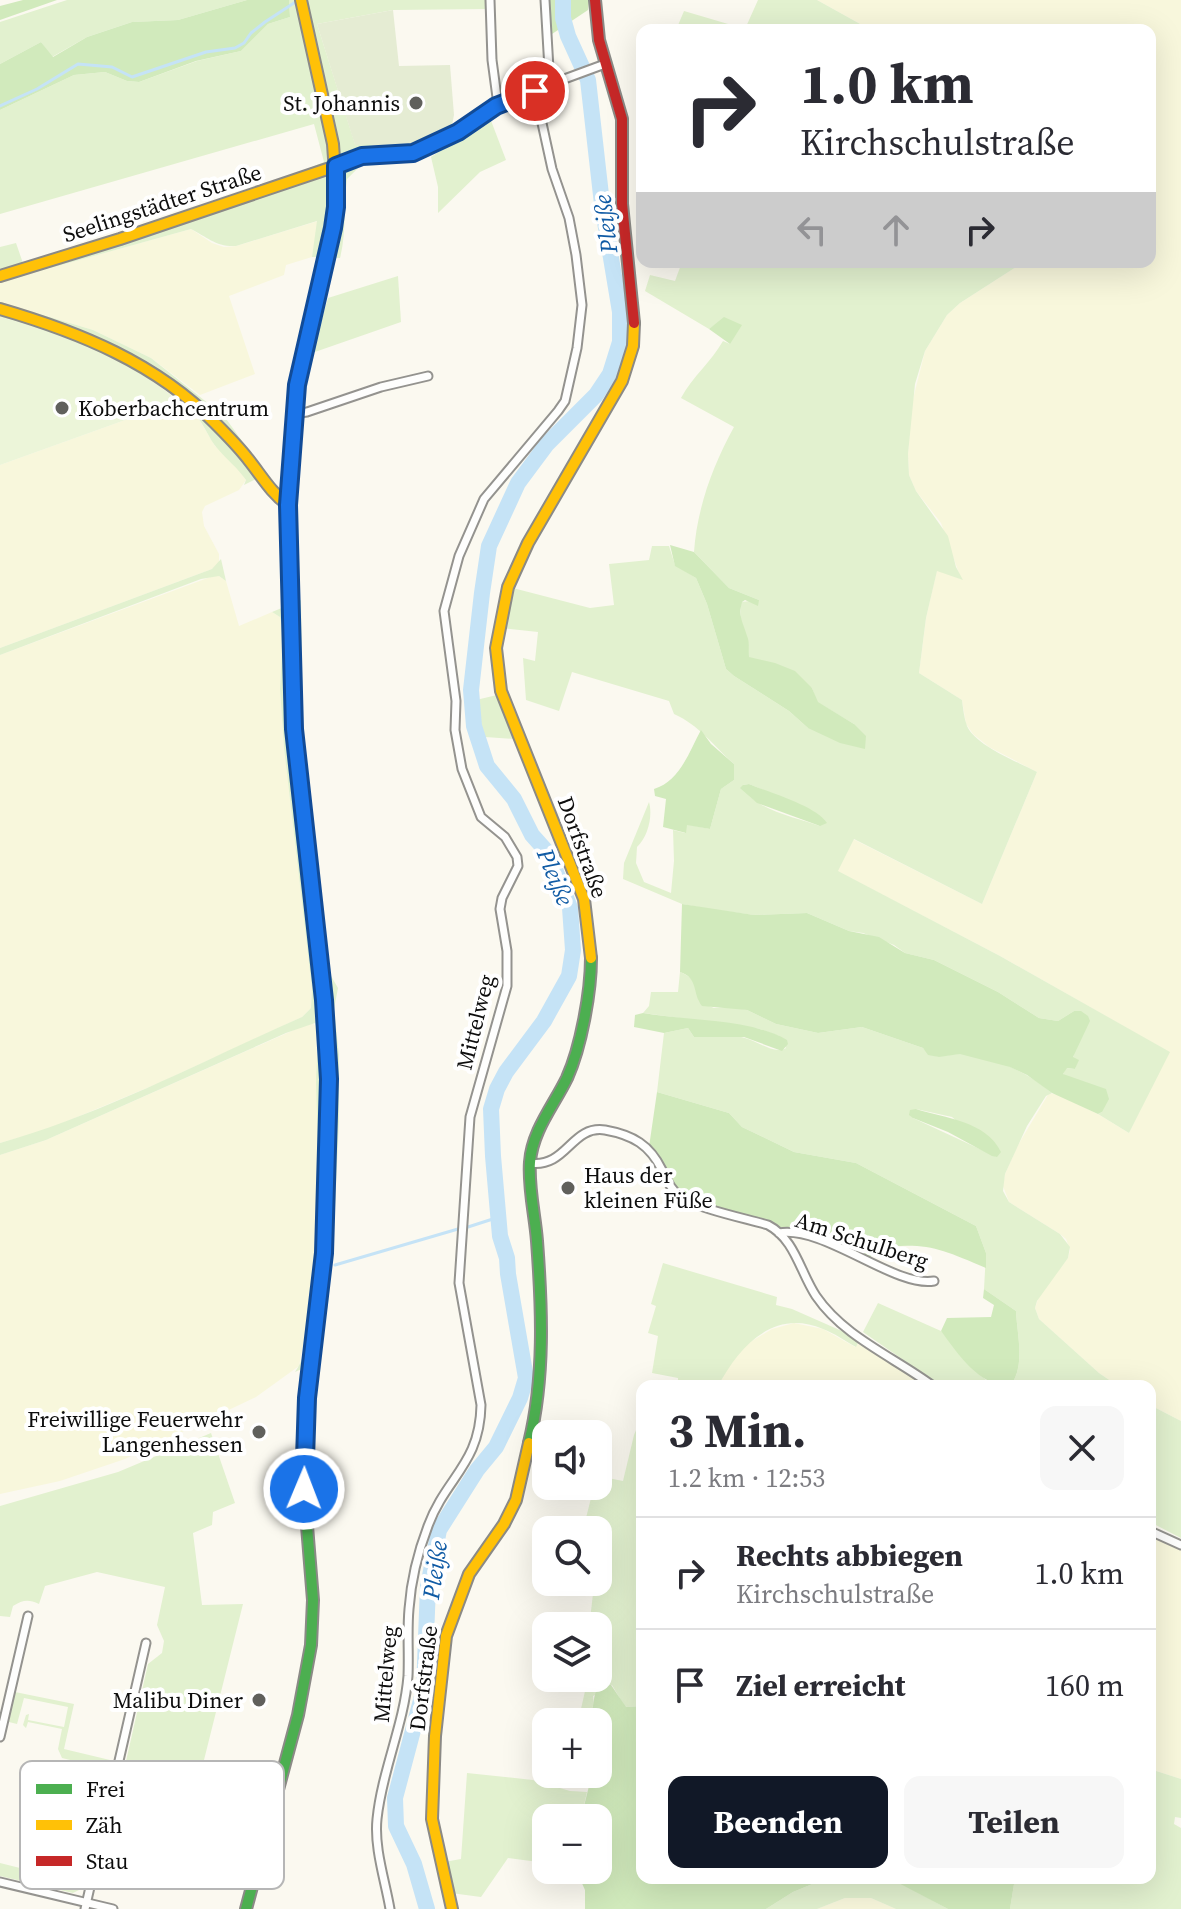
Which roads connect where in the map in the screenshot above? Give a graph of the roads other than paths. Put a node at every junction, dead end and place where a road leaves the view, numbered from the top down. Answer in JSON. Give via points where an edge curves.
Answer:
{"nodes":[{"id":1,"x":301,"y":0,"type":"edge"},
{"id":2,"x":490,"y":0,"type":"edge"},
{"id":3,"x":545,"y":0,"type":"edge"},
{"id":4,"x":595,"y":0,"type":"edge"},
{"id":5,"x":599,"y":65,"type":"junction"},
{"id":6,"x":550,"y":86,"type":"junction"},
{"id":7,"x":535,"y":91,"type":"junction"},
{"id":8,"x":498,"y":105,"type":"junction"},
{"id":9,"x":336,"y":166,"type":"junction"},
{"id":10,"x":0,"y":276,"type":"edge"},
{"id":11,"x":0,"y":309,"type":"edge"},
{"id":12,"x":428,"y":376,"type":"dead end"},
{"id":13,"x":293,"y":414,"type":"junction"},
{"id":14,"x":288,"y":505,"type":"junction"},
{"id":15,"x":530,"y":1163,"type":"junction"},
{"id":16,"x":779,"y":1233,"type":"junction"},
{"id":17,"x":934,"y":1281,"type":"dead end"},
{"id":18,"x":924,"y":1380,"type":"edge"},
{"id":19,"x":1156,"y":1534,"type":"edge"},
{"id":20,"x":1181,"y":1545,"type":"edge"},
{"id":21,"x":28,"y":1616,"type":"dead end"},
{"id":22,"x":146,"y":1643,"type":"dead end"},
{"id":23,"x":0,"y":1737,"type":"edge"},
{"id":24,"x":119,"y":1761,"type":"edge"},
{"id":25,"x":284,"y":1767,"type":"edge"},
{"id":26,"x":0,"y":1882,"type":"edge"},
{"id":27,"x":20,"y":1888,"type":"edge"},
{"id":28,"x":25,"y":1889,"type":"edge"},
{"id":29,"x":251,"y":1889,"type":"edge"},
{"id":30,"x":86,"y":1906,"type":"edge"},
{"id":31,"x":113,"y":1909,"type":"edge"},
{"id":32,"x":246,"y":1909,"type":"edge"},
{"id":33,"x":390,"y":1909,"type":"edge"},
{"id":34,"x":452,"y":1909,"type":"edge"}],
"edges":[{"from":1,"to":9,"type":"street"},
{"from":2,"to":8,"type":"street"},
{"from":3,"to":6,"type":"street"},
{"from":4,"to":5,"type":"street","name":"Dorfstraße"},
{"from":5,"to":6,"type":"street"},
{"from":5,"to":15,"type":"street","name":"Dorfstraße","via":[[623,122],[622,204],[634,307],[633,346],[616,393],[512,577],[496,648],[501,691],[578,881],[589,928],[588,990],[576,1050],[534,1139]]},
{"from":6,"to":7,"type":"street"},
{"from":7,"to":8,"type":"street"},
{"from":7,"to":33,"type":"street","name":"Mittelweg","via":[[569,218],[582,305],[565,401],[484,499],[445,602],[462,769],[481,817],[505,837],[518,866],[500,909],[507,986],[475,1098],[468,1144],[459,1283],[480,1425],[473,1452],[428,1526],[412,1584],[403,1712],[377,1821]]},
{"from":8,"to":9,"type":"street","via":[[413,153],[362,156]]},
{"from":9,"to":10,"type":"street","name":"Seelingstädter Straße"},
{"from":9,"to":13,"type":"street","via":[[333,228]]},
{"from":11,"to":14,"type":"street","via":[[84,337],[166,381],[209,416]]},
{"from":12,"to":13,"type":"street"},
{"from":13,"to":14,"type":"street"},
{"from":14,"to":25,"type":"street","via":[[294,729],[324,1000],[329,1135],[322,1285],[305,1433],[311,1645]]},
{"from":15,"to":16,"type":"street","name":"Am Schulberg","via":[[553,1160],[587,1130],[624,1135],[651,1151],[669,1185],[682,1197]]},
{"from":15,"to":34,"type":"street","name":"Dorfstraße","via":[[539,1400],[516,1500],[469,1574],[451,1618],[442,1661],[432,1819]]},
{"from":16,"to":17,"type":"street","name":"Am Schulberg","via":[[831,1244],[917,1281]]},
{"from":16,"to":18,"type":"street","name":"Am Schulberg","via":[[816,1297],[836,1320]]},
{"from":19,"to":20,"type":"street"},
{"from":21,"to":23,"type":"street"},
{"from":22,"to":24,"type":"street"},
{"from":26,"to":27,"type":"street"},
{"from":28,"to":30,"type":"street"},
{"from":29,"to":32,"type":"street"},
{"from":30,"to":31,"type":"street"}]}
